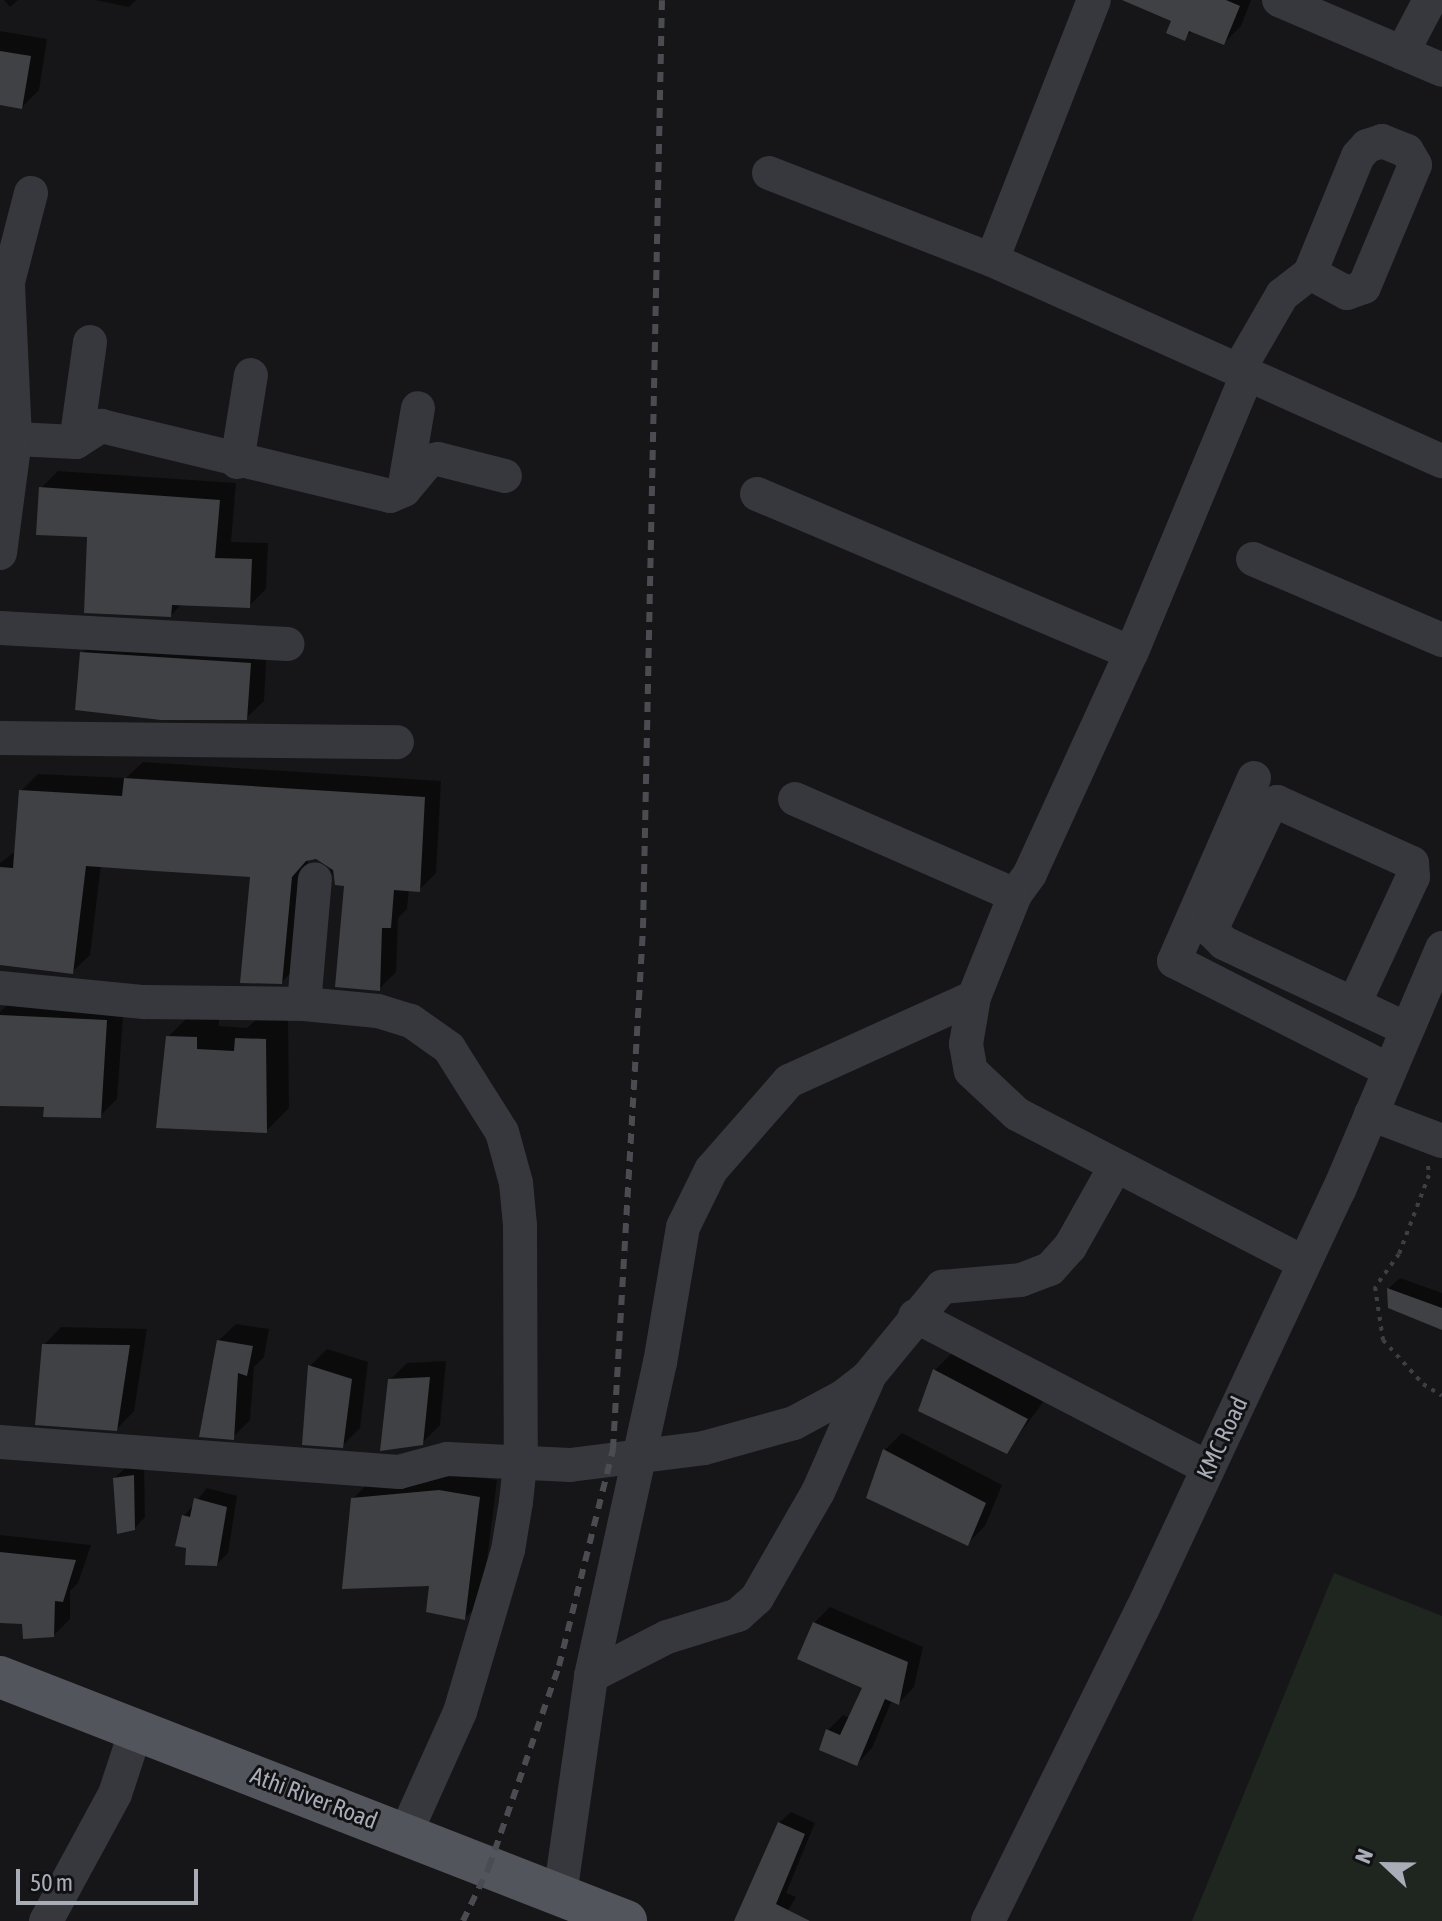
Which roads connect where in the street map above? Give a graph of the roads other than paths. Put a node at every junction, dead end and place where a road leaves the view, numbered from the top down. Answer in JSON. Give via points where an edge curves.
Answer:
{"nodes":[{"id":1,"x":1094,"y":0,"type":"edge"},
{"id":2,"x":1279,"y":0,"type":"edge"},
{"id":3,"x":1430,"y":0,"type":"edge"},
{"id":4,"x":1402,"y":53,"type":"junction"},
{"id":5,"x":1442,"y":70,"type":"edge"},
{"id":6,"x":769,"y":173,"type":"dead end"},
{"id":7,"x":31,"y":193,"type":"dead end"},
{"id":8,"x":992,"y":260,"type":"junction"},
{"id":9,"x":1310,"y":273,"type":"dead end"},
{"id":10,"x":90,"y":342,"type":"dead end"},
{"id":11,"x":1243,"y":373,"type":"junction"},
{"id":12,"x":251,"y":375,"type":"dead end"},
{"id":13,"x":418,"y":408,"type":"dead end"},
{"id":14,"x":15,"y":439,"type":"junction"},
{"id":15,"x":76,"y":442,"type":"junction"},
{"id":16,"x":1442,"y":461,"type":"edge"},
{"id":17,"x":237,"y":462,"type":"junction"},
{"id":18,"x":505,"y":476,"type":"dead end"},
{"id":19,"x":404,"y":490,"type":"junction"},
{"id":20,"x":757,"y":494,"type":"dead end"},
{"id":21,"x":0,"y":553,"type":"edge"},
{"id":22,"x":1253,"y":559,"type":"dead end"},
{"id":23,"x":0,"y":628,"type":"edge"},
{"id":24,"x":1442,"y":640,"type":"edge"},
{"id":25,"x":288,"y":644,"type":"dead end"},
{"id":26,"x":1131,"y":653,"type":"junction"},
{"id":27,"x":0,"y":738,"type":"edge"},
{"id":28,"x":397,"y":742,"type":"dead end"},
{"id":29,"x":1254,"y":778,"type":"dead end"},
{"id":30,"x":795,"y":799,"type":"dead end"},
{"id":31,"x":315,"y":879,"type":"dead end"},
{"id":32,"x":1015,"y":895,"type":"junction"},
{"id":33,"x":1439,"y":963,"type":"edge"},
{"id":34,"x":0,"y":988,"type":"edge"},
{"id":35,"x":974,"y":997,"type":"junction"},
{"id":36,"x":304,"y":1004,"type":"junction"},
{"id":37,"x":1354,"y":1004,"type":"junction"},
{"id":38,"x":1407,"y":1029,"type":"junction"},
{"id":39,"x":1389,"y":1070,"type":"junction"},
{"id":40,"x":1371,"y":1114,"type":"junction"},
{"id":41,"x":1442,"y":1141,"type":"edge"},
{"id":42,"x":1114,"y":1169,"type":"junction"},
{"id":43,"x":1304,"y":1263,"type":"junction"},
{"id":44,"x":915,"y":1316,"type":"junction"},
{"id":45,"x":868,"y":1377,"type":"junction"},
{"id":46,"x":0,"y":1442,"type":"edge"},
{"id":47,"x":640,"y":1459,"type":"junction"},
{"id":48,"x":520,"y":1466,"type":"junction"},
{"id":49,"x":1208,"y":1468,"type":"junction"},
{"id":50,"x":591,"y":1676,"type":"junction"},
{"id":51,"x":0,"y":1677,"type":"edge"},
{"id":52,"x":136,"y":1730,"type":"junction"},
{"id":53,"x":406,"y":1832,"type":"junction"},
{"id":54,"x":560,"y":1895,"type":"junction"},
{"id":55,"x":46,"y":1921,"type":"edge"},
{"id":56,"x":626,"y":1921,"type":"edge"},
{"id":57,"x":988,"y":1921,"type":"edge"}],
"edges":[{"from":1,"to":8,"type":"street"},
{"from":2,"to":4,"type":"street"},
{"from":3,"to":4,"type":"street"},
{"from":4,"to":5,"type":"street"},
{"from":6,"to":8,"type":"street"},
{"from":7,"to":14,"type":"street","via":[[8,282]]},
{"from":8,"to":11,"type":"street"},
{"from":9,"to":11,"type":"street","via":[[1282,295]]},
{"from":10,"to":15,"type":"street"},
{"from":11,"to":16,"type":"street"},
{"from":11,"to":26,"type":"street"},
{"from":12,"to":17,"type":"street"},
{"from":13,"to":19,"type":"street"},
{"from":14,"to":15,"type":"street"},
{"from":14,"to":21,"type":"street"},
{"from":15,"to":17,"type":"street","via":[[101,426]]},
{"from":17,"to":19,"type":"street","via":[[390,496]]},
{"from":18,"to":19,"type":"street","via":[[438,459],[428,461]]},
{"from":20,"to":26,"type":"street"},
{"from":22,"to":24,"type":"street"},
{"from":23,"to":25,"type":"street"},
{"from":26,"to":32,"type":"street","via":[[1030,874]]},
{"from":27,"to":28,"type":"street"},
{"from":29,"to":39,"type":"street","via":[[1174,961]]},
{"from":30,"to":32,"type":"street"},
{"from":31,"to":36,"type":"street"},
{"from":32,"to":35,"type":"street"},
{"from":33,"to":38,"type":"street","name":"KMC Road"},
{"from":34,"to":36,"type":"street","via":[[144,1002]]},
{"from":35,"to":42,"type":"street","via":[[966,1044],[971,1071],[980,1084],[1017,1114]]},
{"from":35,"to":47,"type":"street","via":[[789,1081],[711,1170],[683,1227]]},
{"from":36,"to":48,"type":"street","via":[[378,1011],[429,1032],[472,1079],[502,1132],[516,1183],[520,1225]]},
{"from":37,"to":37,"type":"street","via":[[1413,877],[1412,863],[1277,802],[1267,812],[1211,930],[1224,943]]},
{"from":37,"to":38,"type":"street"},
{"from":38,"to":39,"type":"street","name":"KMC Road"},
{"from":39,"to":40,"type":"street","name":"KMC Road"},
{"from":40,"to":41,"type":"street"},
{"from":40,"to":43,"type":"street","name":"KMC Road"},
{"from":42,"to":43,"type":"street","via":[[1185,1197]]},
{"from":42,"to":44,"type":"street","via":[[1070,1247],[1050,1269],[1021,1280],[942,1287]]},
{"from":43,"to":49,"type":"street","name":"KMC Road"},
{"from":44,"to":45,"type":"street"},
{"from":44,"to":49,"type":"street"},
{"from":45,"to":47,"type":"street","via":[[794,1423]]},
{"from":45,"to":50,"type":"street","via":[[818,1492],[757,1598],[738,1615],[667,1637]]},
{"from":46,"to":48,"type":"street","via":[[399,1472],[447,1459]]},
{"from":47,"to":48,"type":"street"},
{"from":47,"to":50,"type":"street"},
{"from":48,"to":53,"type":"street","via":[[508,1550],[477,1661]]},
{"from":49,"to":57,"type":"street","name":"KMC Road"},
{"from":50,"to":54,"type":"street"},
{"from":51,"to":52,"type":"main road","name":"Athi River Road"},
{"from":52,"to":53,"type":"main road","name":"Athi River Road"},
{"from":52,"to":55,"type":"street","via":[[115,1794]]},
{"from":53,"to":54,"type":"main road","name":"Athi River Road"},
{"from":54,"to":56,"type":"main road","name":"Athi River Road"}]}
